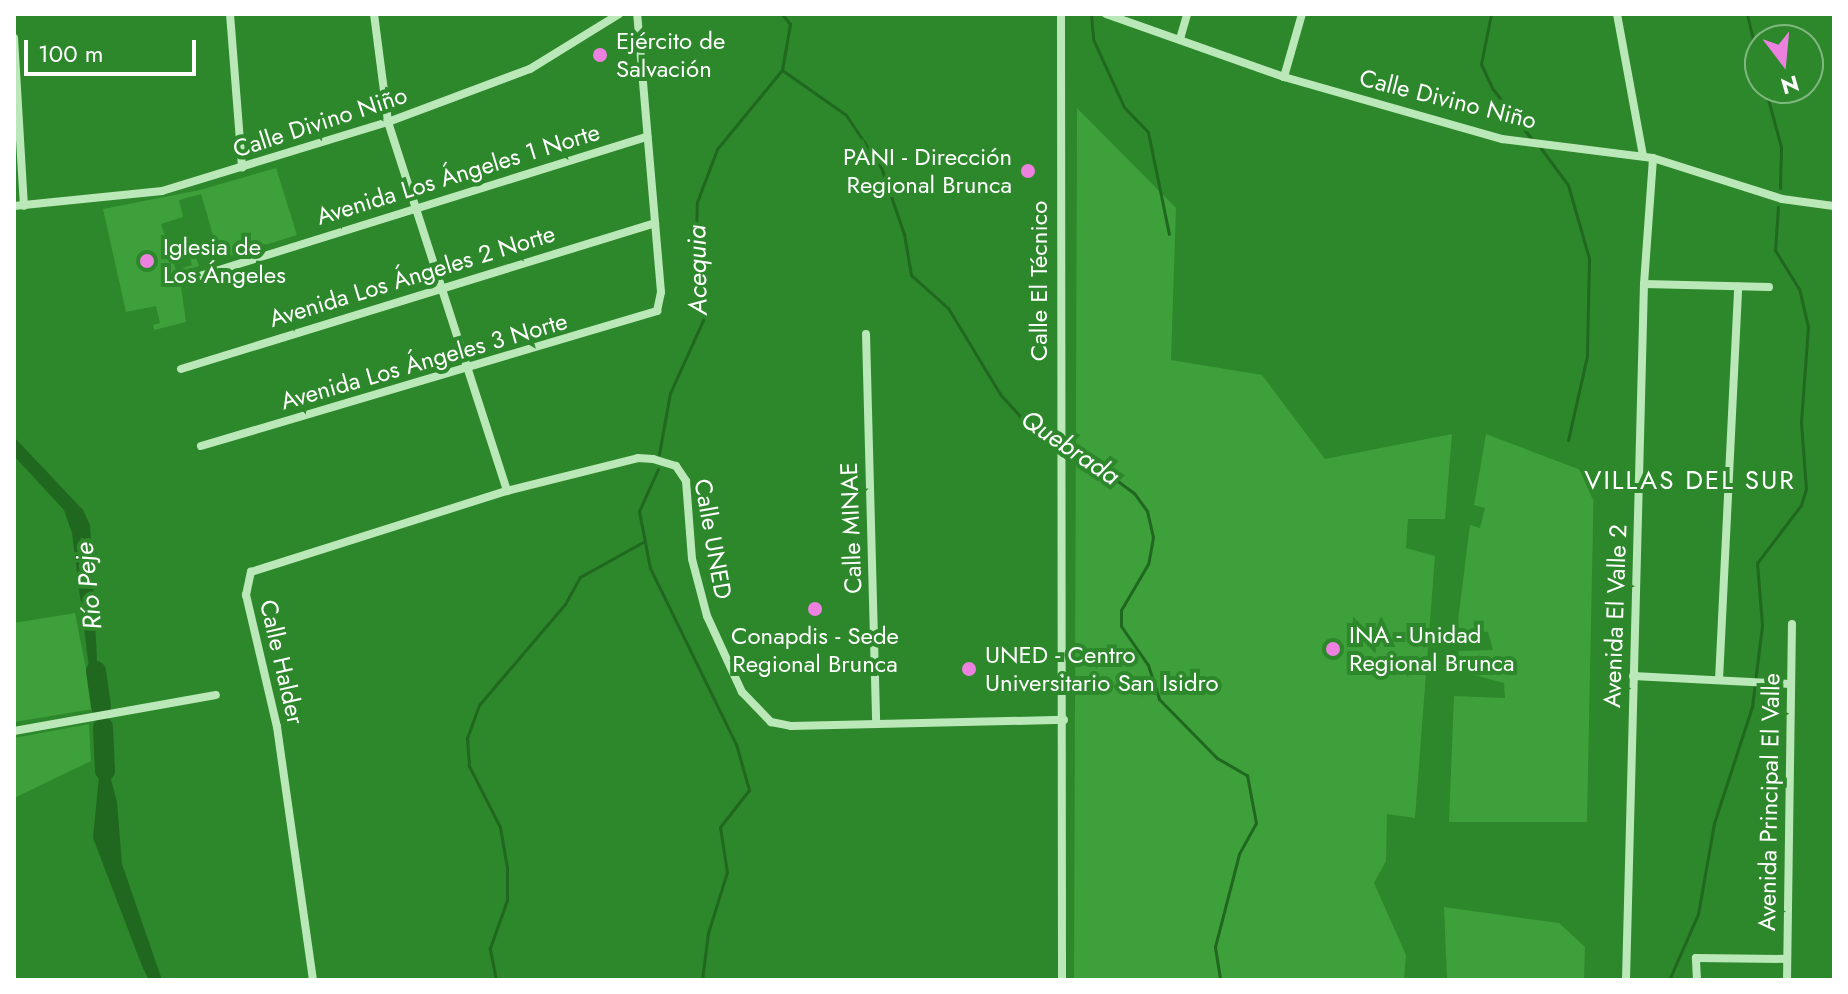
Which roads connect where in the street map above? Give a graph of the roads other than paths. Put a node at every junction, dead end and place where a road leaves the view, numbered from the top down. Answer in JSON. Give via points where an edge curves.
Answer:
{"nodes":[{"id":1,"x":230,"y":14,"type":"edge"},
{"id":2,"x":374,"y":14,"type":"edge"},
{"id":3,"x":619,"y":14,"type":"edge"},
{"id":4,"x":637,"y":14,"type":"edge"},
{"id":5,"x":1061,"y":14,"type":"edge"},
{"id":6,"x":1106,"y":14,"type":"edge"},
{"id":7,"x":1187,"y":14,"type":"edge"},
{"id":8,"x":1302,"y":14,"type":"edge"},
{"id":9,"x":1617,"y":14,"type":"edge"},
{"id":10,"x":14,"y":38,"type":"edge"},
{"id":11,"x":1180,"y":39,"type":"junction"},
{"id":12,"x":1284,"y":77,"type":"junction"},
{"id":13,"x":388,"y":122,"type":"junction"},
{"id":14,"x":647,"y":137,"type":"junction"},
{"id":15,"x":1643,"y":156,"type":"junction"},
{"id":16,"x":1653,"y":158,"type":"junction"},
{"id":17,"x":242,"y":168,"type":"junction"},
{"id":18,"x":19,"y":206,"type":"edge"},
{"id":19,"x":1834,"y":206,"type":"edge"},
{"id":20,"x":416,"y":207,"type":"junction"},
{"id":21,"x":655,"y":223,"type":"junction"},
{"id":22,"x":190,"y":279,"type":"dead end"},
{"id":23,"x":1644,"y":284,"type":"junction"},
{"id":24,"x":1738,"y":286,"type":"junction"},
{"id":25,"x":1769,"y":287,"type":"dead end"},
{"id":26,"x":441,"y":288,"type":"junction"},
{"id":27,"x":866,"y":334,"type":"dead end"},
{"id":28,"x":467,"y":368,"type":"junction"},
{"id":29,"x":181,"y":369,"type":"dead end"},
{"id":30,"x":201,"y":446,"type":"dead end"},
{"id":31,"x":507,"y":491,"type":"junction"},
{"id":32,"x":1792,"y":624,"type":"dead end"},
{"id":33,"x":1633,"y":676,"type":"junction"},
{"id":34,"x":1719,"y":680,"type":"junction"},
{"id":35,"x":1790,"y":684,"type":"junction"},
{"id":36,"x":216,"y":695,"type":"dead end"},
{"id":37,"x":876,"y":720,"type":"junction"},
{"id":38,"x":1064,"y":720,"type":"junction"},
{"id":39,"x":14,"y":731,"type":"edge"},
{"id":40,"x":1787,"y":959,"type":"junction"},
{"id":41,"x":313,"y":980,"type":"edge"},
{"id":42,"x":1062,"y":980,"type":"edge"},
{"id":43,"x":1626,"y":980,"type":"edge"},
{"id":44,"x":1697,"y":980,"type":"edge"},
{"id":45,"x":1787,"y":980,"type":"edge"}],
"edges":[{"from":1,"to":17,"type":"street"},
{"from":2,"to":13,"type":"street"},
{"from":3,"to":13,"type":"street","name":"Calle Divino Niño","via":[[530,69]]},
{"from":4,"to":14,"type":"street"},
{"from":5,"to":38,"type":"street","name":"Calle El Técnico","via":[[1057,268]]},
{"from":6,"to":11,"type":"street","name":"Calle Divino Niño"},
{"from":7,"to":11,"type":"street"},
{"from":8,"to":12,"type":"street"},
{"from":9,"to":15,"type":"street"},
{"from":10,"to":18,"type":"street"},
{"from":11,"to":12,"type":"street","name":"Calle Divino Niño"},
{"from":12,"to":15,"type":"street","name":"Calle Divino Niño","via":[[1502,139]]},
{"from":13,"to":17,"type":"street","name":"Calle Divino Niño"},
{"from":13,"to":20,"type":"street"},
{"from":14,"to":20,"type":"street","name":"Avenida Los Ángeles 1 Norte"},
{"from":14,"to":21,"type":"street"},
{"from":15,"to":16,"type":"street","name":"Calle Divino Niño"},
{"from":16,"to":19,"type":"street","name":"Calle Divino Niño","via":[[1782,199]]},
{"from":16,"to":23,"type":"street","name":"Avenida El Valle 2"},
{"from":17,"to":18,"type":"street","name":"Calle Divino Niño","via":[[162,191]]},
{"from":20,"to":22,"type":"street","name":"Avenida Los Ángeles 1 Norte"},
{"from":20,"to":26,"type":"street"},
{"from":21,"to":26,"type":"street","name":"Avenida Los Ángeles 2 Norte"},
{"from":21,"to":28,"type":"street","name":"Avenida Los Ángeles 3 Norte","via":[[661,292],[657,311]]},
{"from":23,"to":24,"type":"street"},
{"from":23,"to":33,"type":"street","name":"Avenida El Valle 2"},
{"from":24,"to":25,"type":"street"},
{"from":24,"to":34,"type":"street"},
{"from":26,"to":28,"type":"street"},
{"from":26,"to":29,"type":"street","name":"Avenida Los Ángeles 2 Norte"},
{"from":27,"to":37,"type":"street","name":"Calle MINAE"},
{"from":28,"to":30,"type":"street","name":"Avenida Los Ángeles 3 Norte"},
{"from":28,"to":31,"type":"street"},
{"from":31,"to":37,"type":"street","name":"Calle UNED","via":[[638,458],[676,466],[686,481],[698,591],[715,641],[753,706],[771,722],[791,726]]},
{"from":31,"to":41,"type":"street","name":"Calle Halder","via":[[251,572],[246,580],[277,727]]},
{"from":32,"to":35,"type":"street","name":"Avenida Principal El Valle"},
{"from":33,"to":34,"type":"street"},
{"from":33,"to":43,"type":"street","name":"Avenida El Valle 2"},
{"from":34,"to":35,"type":"street"},
{"from":35,"to":40,"type":"street","name":"Avenida Principal El Valle"},
{"from":36,"to":39,"type":"street"},
{"from":37,"to":38,"type":"street","name":"Calle UNED"},
{"from":38,"to":42,"type":"street","name":"Calle El Técnico"},
{"from":40,"to":44,"type":"street","via":[[1696,958]]},
{"from":40,"to":45,"type":"street","name":"Avenida Principal El Valle"}]}
